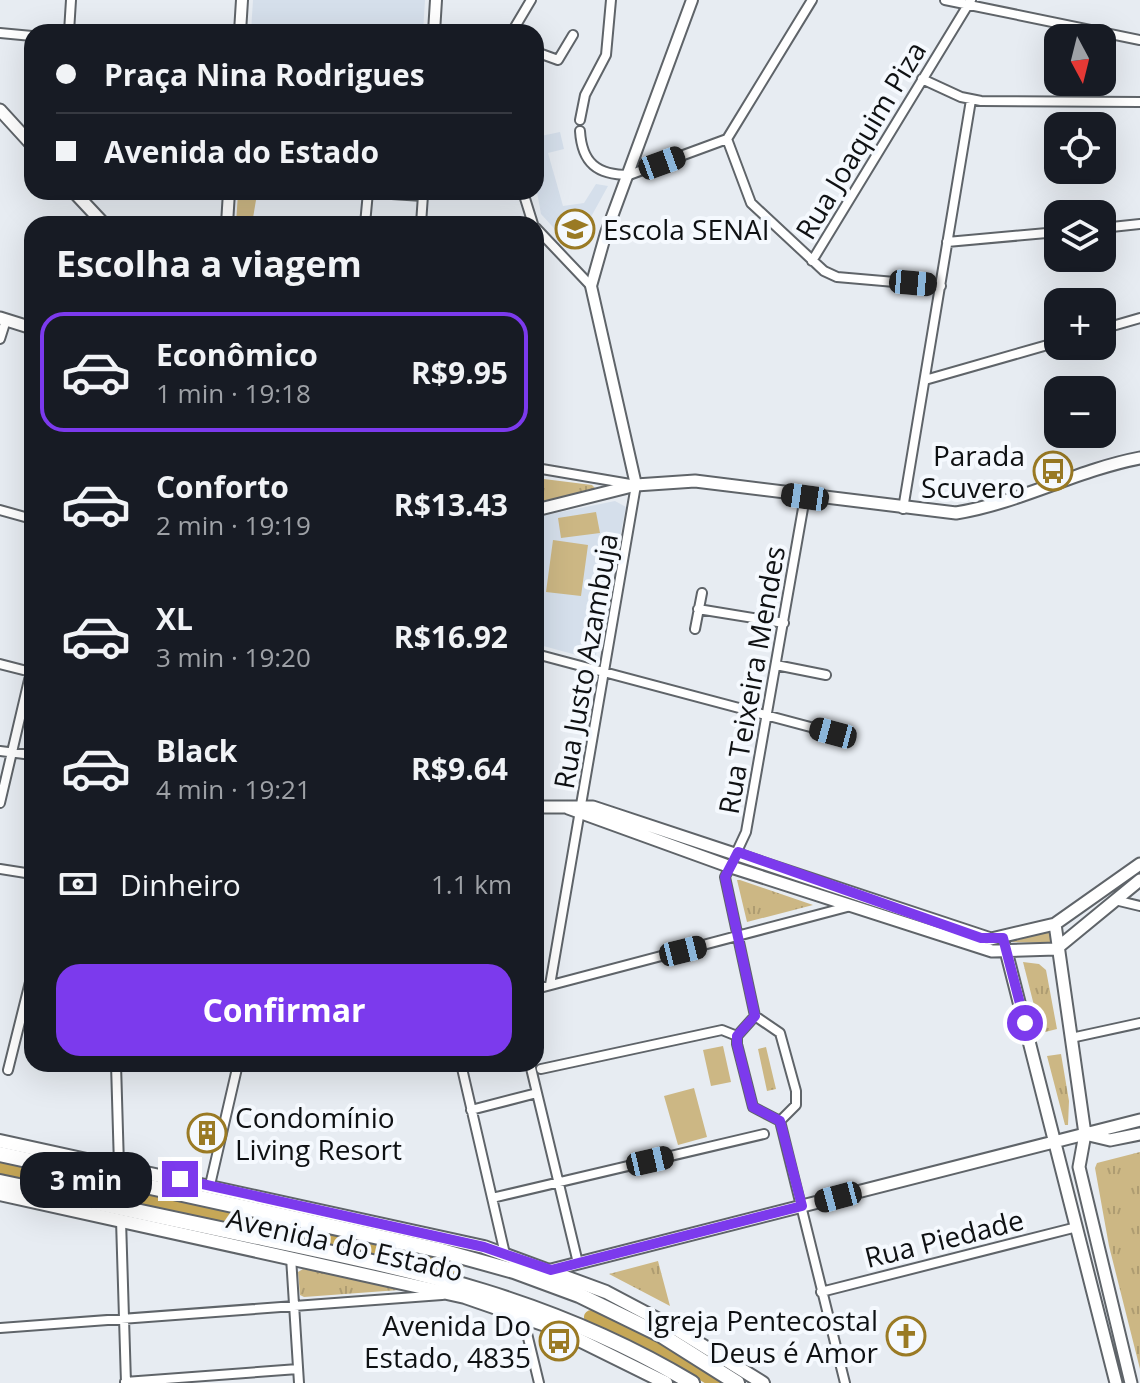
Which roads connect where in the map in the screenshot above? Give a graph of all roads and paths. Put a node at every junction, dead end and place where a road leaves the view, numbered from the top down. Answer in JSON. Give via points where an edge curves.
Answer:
{"nodes":[{"id":1,"x":71,"y":0,"type":"edge"},
{"id":2,"x":242,"y":0,"type":"edge"},
{"id":3,"x":436,"y":0,"type":"edge"},
{"id":4,"x":531,"y":0,"type":"edge"},
{"id":5,"x":611,"y":0,"type":"edge"},
{"id":6,"x":692,"y":0,"type":"edge"},
{"id":7,"x":812,"y":0,"type":"edge"},
{"id":8,"x":945,"y":0,"type":"edge"},
{"id":9,"x":970,"y":2,"type":"edge"},
{"id":10,"x":70,"y":24,"type":"edge"},
{"id":11,"x":240,"y":24,"type":"edge"},
{"id":12,"x":434,"y":24,"type":"edge"},
{"id":13,"x":517,"y":24,"type":"edge"},
{"id":14,"x":0,"y":33,"type":"edge"},
{"id":15,"x":24,"y":35,"type":"edge"},
{"id":16,"x":573,"y":35,"type":"dead end"},
{"id":17,"x":1140,"y":40,"type":"edge"},
{"id":18,"x":544,"y":55,"type":"edge"},
{"id":19,"x":922,"y":79,"type":"junction"},
{"id":20,"x":971,"y":100,"type":"junction"},
{"id":21,"x":1140,"y":102,"type":"edge"},
{"id":22,"x":0,"y":110,"type":"edge"},
{"id":23,"x":580,"y":120,"type":"dead end"},
{"id":24,"x":580,"y":131,"type":"dead end"},
{"id":25,"x":24,"y":136,"type":"edge"},
{"id":26,"x":727,"y":139,"type":"junction"},
{"id":27,"x":629,"y":175,"type":"junction"},
{"id":28,"x":82,"y":200,"type":"edge"},
{"id":29,"x":96,"y":216,"type":"edge"},
{"id":30,"x":1140,"y":224,"type":"edge"},
{"id":31,"x":1116,"y":227,"type":"edge"},
{"id":32,"x":1044,"y":233,"type":"edge"},
{"id":33,"x":544,"y":236,"type":"edge"},
{"id":34,"x":947,"y":242,"type":"junction"},
{"id":35,"x":812,"y":261,"type":"junction"},
{"id":36,"x":591,"y":286,"type":"junction"},
{"id":37,"x":941,"y":286,"type":"junction"},
{"id":38,"x":1140,"y":318,"type":"edge"},
{"id":39,"x":3,"y":319,"type":"edge"},
{"id":40,"x":1116,"y":325,"type":"edge"},
{"id":41,"x":24,"y":326,"type":"edge"},
{"id":42,"x":0,"y":339,"type":"edge"},
{"id":43,"x":1044,"y":346,"type":"edge"},
{"id":44,"x":925,"y":380,"type":"junction"},
{"id":45,"x":1140,"y":458,"type":"edge"},
{"id":46,"x":544,"y":469,"type":"edge"},
{"id":47,"x":636,"y":485,"type":"junction"},
{"id":48,"x":805,"y":497,"type":"junction"},
{"id":49,"x":544,"y":508,"type":"edge"},
{"id":50,"x":903,"y":509,"type":"junction"},
{"id":51,"x":0,"y":510,"type":"edge"},
{"id":52,"x":24,"y":517,"type":"edge"},
{"id":53,"x":702,"y":593,"type":"dead end"},
{"id":54,"x":698,"y":609,"type":"junction"},
{"id":55,"x":784,"y":623,"type":"junction"},
{"id":56,"x":695,"y":629,"type":"dead end"},
{"id":57,"x":544,"y":656,"type":"edge"},
{"id":58,"x":0,"y":664,"type":"edge"},
{"id":59,"x":776,"y":665,"type":"junction"},
{"id":60,"x":24,"y":669,"type":"edge"},
{"id":61,"x":605,"y":672,"type":"junction"},
{"id":62,"x":826,"y":675,"type":"dead end"},
{"id":63,"x":24,"y":702,"type":"edge"},
{"id":64,"x":768,"y":716,"type":"junction"},
{"id":65,"x":833,"y":733,"type":"dead end"},
{"id":66,"x":0,"y":751,"type":"edge"},
{"id":67,"x":13,"y":753,"type":"junction"},
{"id":68,"x":24,"y":754,"type":"edge"},
{"id":69,"x":0,"y":803,"type":"edge"},
{"id":70,"x":544,"y":807,"type":"edge"},
{"id":71,"x":582,"y":809,"type":"junction"},
{"id":72,"x":738,"y":852,"type":"junction"},
{"id":73,"x":1140,"y":864,"type":"edge"},
{"id":74,"x":728,"y":866,"type":"junction"},
{"id":75,"x":0,"y":869,"type":"edge"},
{"id":76,"x":24,"y":873,"type":"edge"},
{"id":77,"x":1140,"y":880,"type":"edge"},
{"id":78,"x":1114,"y":900,"type":"junction"},
{"id":79,"x":852,"y":906,"type":"junction"},
{"id":80,"x":1140,"y":906,"type":"edge"},
{"id":81,"x":1055,"y":924,"type":"junction"},
{"id":82,"x":736,"y":937,"type":"junction"},
{"id":83,"x":1003,"y":938,"type":"junction"},
{"id":84,"x":1056,"y":949,"type":"junction"},
{"id":85,"x":1005,"y":952,"type":"junction"},
{"id":86,"x":550,"y":985,"type":"junction"},
{"id":87,"x":544,"y":987,"type":"edge"},
{"id":88,"x":24,"y":1006,"type":"edge"},
{"id":89,"x":755,"y":1016,"type":"junction"},
{"id":90,"x":1140,"y":1023,"type":"edge"},
{"id":91,"x":737,"y":1036,"type":"junction"},
{"id":92,"x":1071,"y":1038,"type":"junction"},
{"id":93,"x":544,"y":1068,"type":"edge"},
{"id":94,"x":8,"y":1070,"type":"dead end"},
{"id":95,"x":116,"y":1072,"type":"edge"},
{"id":96,"x":236,"y":1072,"type":"edge"},
{"id":97,"x":463,"y":1072,"type":"edge"},
{"id":98,"x":532,"y":1072,"type":"edge"},
{"id":99,"x":537,"y":1093,"type":"junction"},
{"id":100,"x":471,"y":1110,"type":"junction"},
{"id":101,"x":1140,"y":1120,"type":"edge"},
{"id":102,"x":780,"y":1121,"type":"junction"},
{"id":103,"x":764,"y":1134,"type":"dead end"},
{"id":104,"x":1085,"y":1134,"type":"junction"},
{"id":105,"x":1140,"y":1134,"type":"edge"},
{"id":106,"x":0,"y":1141,"type":"edge"},
{"id":107,"x":1055,"y":1142,"type":"junction"},
{"id":108,"x":0,"y":1154,"type":"edge"},
{"id":109,"x":119,"y":1166,"type":"junction"},
{"id":110,"x":0,"y":1182,"type":"edge"},
{"id":111,"x":559,"y":1183,"type":"junction"},
{"id":112,"x":210,"y":1185,"type":"junction"},
{"id":113,"x":0,"y":1194,"type":"edge"},
{"id":114,"x":492,"y":1198,"type":"junction"},
{"id":115,"x":802,"y":1206,"type":"junction"},
{"id":116,"x":121,"y":1220,"type":"junction"},
{"id":117,"x":1077,"y":1227,"type":"junction"},
{"id":118,"x":505,"y":1254,"type":"junction"},
{"id":119,"x":291,"y":1257,"type":"junction"},
{"id":120,"x":578,"y":1263,"type":"junction"},
{"id":121,"x":551,"y":1270,"type":"junction"},
{"id":122,"x":821,"y":1292,"type":"junction"},
{"id":123,"x":455,"y":1294,"type":"junction"},
{"id":124,"x":294,"y":1306,"type":"junction"},
{"id":125,"x":523,"y":1317,"type":"junction"},
{"id":126,"x":124,"y":1319,"type":"junction"},
{"id":127,"x":0,"y":1328,"type":"edge"},
{"id":128,"x":298,"y":1369,"type":"junction"},
{"id":129,"x":126,"y":1382,"type":"edge"},
{"id":130,"x":299,"y":1383,"type":"edge"},
{"id":131,"x":539,"y":1383,"type":"edge"},
{"id":132,"x":666,"y":1383,"type":"edge"},
{"id":133,"x":692,"y":1383,"type":"edge"},
{"id":134,"x":737,"y":1383,"type":"edge"},
{"id":135,"x":763,"y":1383,"type":"edge"},
{"id":136,"x":845,"y":1383,"type":"edge"},
{"id":137,"x":1116,"y":1383,"type":"edge"},
{"id":138,"x":1131,"y":1383,"type":"edge"}],
"edges":[{"from":1,"to":10,"type":"street"},
{"from":2,"to":11,"type":"street"},
{"from":3,"to":12,"type":"street"},
{"from":4,"to":13,"type":"street"},
{"from":5,"to":23,"type":"street","via":[[606,55],[585,95]]},
{"from":6,"to":27,"type":"street"},
{"from":7,"to":26,"type":"street"},
{"from":8,"to":9,"type":"street"},
{"from":9,"to":17,"type":"street"},
{"from":9,"to":19,"type":"street","name":"Rua Joaquim Piza"},
{"from":14,"to":15,"type":"street"},
{"from":16,"to":18,"type":"street","via":[[558,60]]},
{"from":19,"to":20,"type":"street"},
{"from":19,"to":35,"type":"street","name":"Rua Joaquim Piza"},
{"from":20,"to":21,"type":"street"},
{"from":20,"to":34,"type":"street"},
{"from":22,"to":25,"type":"main road"},
{"from":24,"to":27,"type":"street","via":[[582,152],[591,165]]},
{"from":26,"to":27,"type":"street"},
{"from":26,"to":35,"type":"street","via":[[751,203]]},
{"from":27,"to":36,"type":"street"},
{"from":28,"to":29,"type":"main road"},
{"from":30,"to":31,"type":"street"},
{"from":32,"to":34,"type":"street"},
{"from":33,"to":36,"type":"street"},
{"from":34,"to":37,"type":"street"},
{"from":35,"to":37,"type":"street","via":[[837,277]]},
{"from":36,"to":47,"type":"street"},
{"from":37,"to":44,"type":"street"},
{"from":38,"to":40,"type":"street"},
{"from":39,"to":41,"type":"main road"},
{"from":39,"to":42,"type":"street"},
{"from":43,"to":44,"type":"street"},
{"from":44,"to":50,"type":"street"},
{"from":45,"to":50,"type":"main road","via":[[1092,469],[973,511]]},
{"from":46,"to":47,"type":"street"},
{"from":47,"to":48,"type":"main road","via":[[695,481]]},
{"from":47,"to":49,"type":"main road"},
{"from":47,"to":61,"type":"street","name":"Rua Justo Azambuja"},
{"from":48,"to":50,"type":"main road"},
{"from":48,"to":55,"type":"street","name":"Rua Teixeira Mendes"},
{"from":51,"to":52,"type":"street"},
{"from":53,"to":54,"type":"street"},
{"from":54,"to":55,"type":"street"},
{"from":54,"to":56,"type":"street"},
{"from":55,"to":59,"type":"street","name":"Rua Teixeira Mendes"},
{"from":57,"to":61,"type":"street"},
{"from":58,"to":60,"type":"street"},
{"from":59,"to":62,"type":"street"},
{"from":59,"to":64,"type":"street","name":"Rua Teixeira Mendes"},
{"from":61,"to":64,"type":"street"},
{"from":61,"to":71,"type":"street","name":"Rua Justo Azambuja"},
{"from":63,"to":67,"type":"street"},
{"from":64,"to":65,"type":"street"},
{"from":64,"to":72,"type":"street","name":"Rua Teixeira Mendes"},
{"from":66,"to":67,"type":"street"},
{"from":67,"to":68,"type":"street"},
{"from":67,"to":69,"type":"street"},
{"from":70,"to":71,"type":"main road"},
{"from":71,"to":72,"type":"main road"},
{"from":71,"to":74,"type":"main road"},
{"from":71,"to":86,"type":"street","name":"Rua Justo Azambuja"},
{"from":72,"to":74,"type":"street","name":"Rua Teixeira Mendes"},
{"from":72,"to":83,"type":"main road","via":[[981,938]]},
{"from":73,"to":81,"type":"main road"},
{"from":74,"to":79,"type":"main road"},
{"from":74,"to":82,"type":"street","via":[[725,877]]},
{"from":75,"to":76,"type":"street"},
{"from":77,"to":78,"type":"main road"},
{"from":78,"to":80,"type":"street"},
{"from":78,"to":84,"type":"main road"},
{"from":79,"to":82,"type":"street"},
{"from":79,"to":85,"type":"main road","via":[[973,947]]},
{"from":81,"to":83,"type":"main road"},
{"from":81,"to":84,"type":"main road"},
{"from":82,"to":86,"type":"street"},
{"from":82,"to":89,"type":"street"},
{"from":83,"to":85,"type":"main road"},
{"from":84,"to":85,"type":"main road"},
{"from":84,"to":92,"type":"main road"},
{"from":85,"to":107,"type":"main road"},
{"from":86,"to":87,"type":"street"},
{"from":88,"to":94,"type":"street"},
{"from":89,"to":91,"type":"street"},
{"from":89,"to":102,"type":"street","via":[[780,1033],[796,1091],[796,1105]]},
{"from":90,"to":92,"type":"street"},
{"from":91,"to":93,"type":"street","via":[[722,1030]]},
{"from":91,"to":102,"type":"street","via":[[751,1103]]},
{"from":92,"to":104,"type":"main road"},
{"from":95,"to":109,"type":"street"},
{"from":96,"to":112,"type":"street"},
{"from":97,"to":100,"type":"street"},
{"from":98,"to":99,"type":"street"},
{"from":99,"to":100,"type":"street"},
{"from":99,"to":111,"type":"street"},
{"from":100,"to":114,"type":"street"},
{"from":101,"to":104,"type":"main road"},
{"from":102,"to":115,"type":"street"},
{"from":103,"to":111,"type":"street"},
{"from":104,"to":105,"type":"main road","via":[[1110,1140]]},
{"from":104,"to":107,"type":"main road"},
{"from":104,"to":138,"type":"main road","via":[[1079,1167]]},
{"from":106,"to":109,"type":"main road","name":"Avenida do Estado"},
{"from":107,"to":115,"type":"main road"},
{"from":107,"to":117,"type":"main road"},
{"from":108,"to":134,"type":"highway","name":"Avenida do Estado","via":[[514,1271],[661,1335]]},
{"from":109,"to":112,"type":"main road","name":"Avenida do Estado"},
{"from":110,"to":133,"type":"highway","name":"Avenida do Estado","via":[[451,1279],[560,1316]]},
{"from":111,"to":114,"type":"street"},
{"from":111,"to":120,"type":"street"},
{"from":112,"to":118,"type":"main road","name":"Avenida do Estado"},
{"from":113,"to":116,"type":"main road","name":"Avenida do Estado"},
{"from":114,"to":118,"type":"street"},
{"from":115,"to":120,"type":"main road"},
{"from":115,"to":122,"type":"street"},
{"from":116,"to":119,"type":"main road","name":"Avenida do Estado"},
{"from":116,"to":126,"type":"street"},
{"from":117,"to":122,"type":"street","name":"Rua Piedade"},
{"from":117,"to":137,"type":"main road"},
{"from":118,"to":121,"type":"main road","name":"Avenida do Estado"},
{"from":119,"to":123,"type":"main road","name":"Avenida do Estado"},
{"from":119,"to":124,"type":"street"},
{"from":120,"to":121,"type":"main road"},
{"from":121,"to":135,"type":"main road","name":"Avenida do Estado","via":[[676,1329]]},
{"from":122,"to":136,"type":"street"},
{"from":123,"to":124,"type":"street"},
{"from":123,"to":125,"type":"main road","name":"Avenida do Estado"},
{"from":124,"to":126,"type":"street"},
{"from":124,"to":128,"type":"street"},
{"from":125,"to":131,"type":"street"},
{"from":125,"to":132,"type":"main road","name":"Avenida do Estado"},
{"from":126,"to":127,"type":"street"},
{"from":126,"to":129,"type":"street"},
{"from":128,"to":129,"type":"street"},
{"from":128,"to":130,"type":"street"}]}
